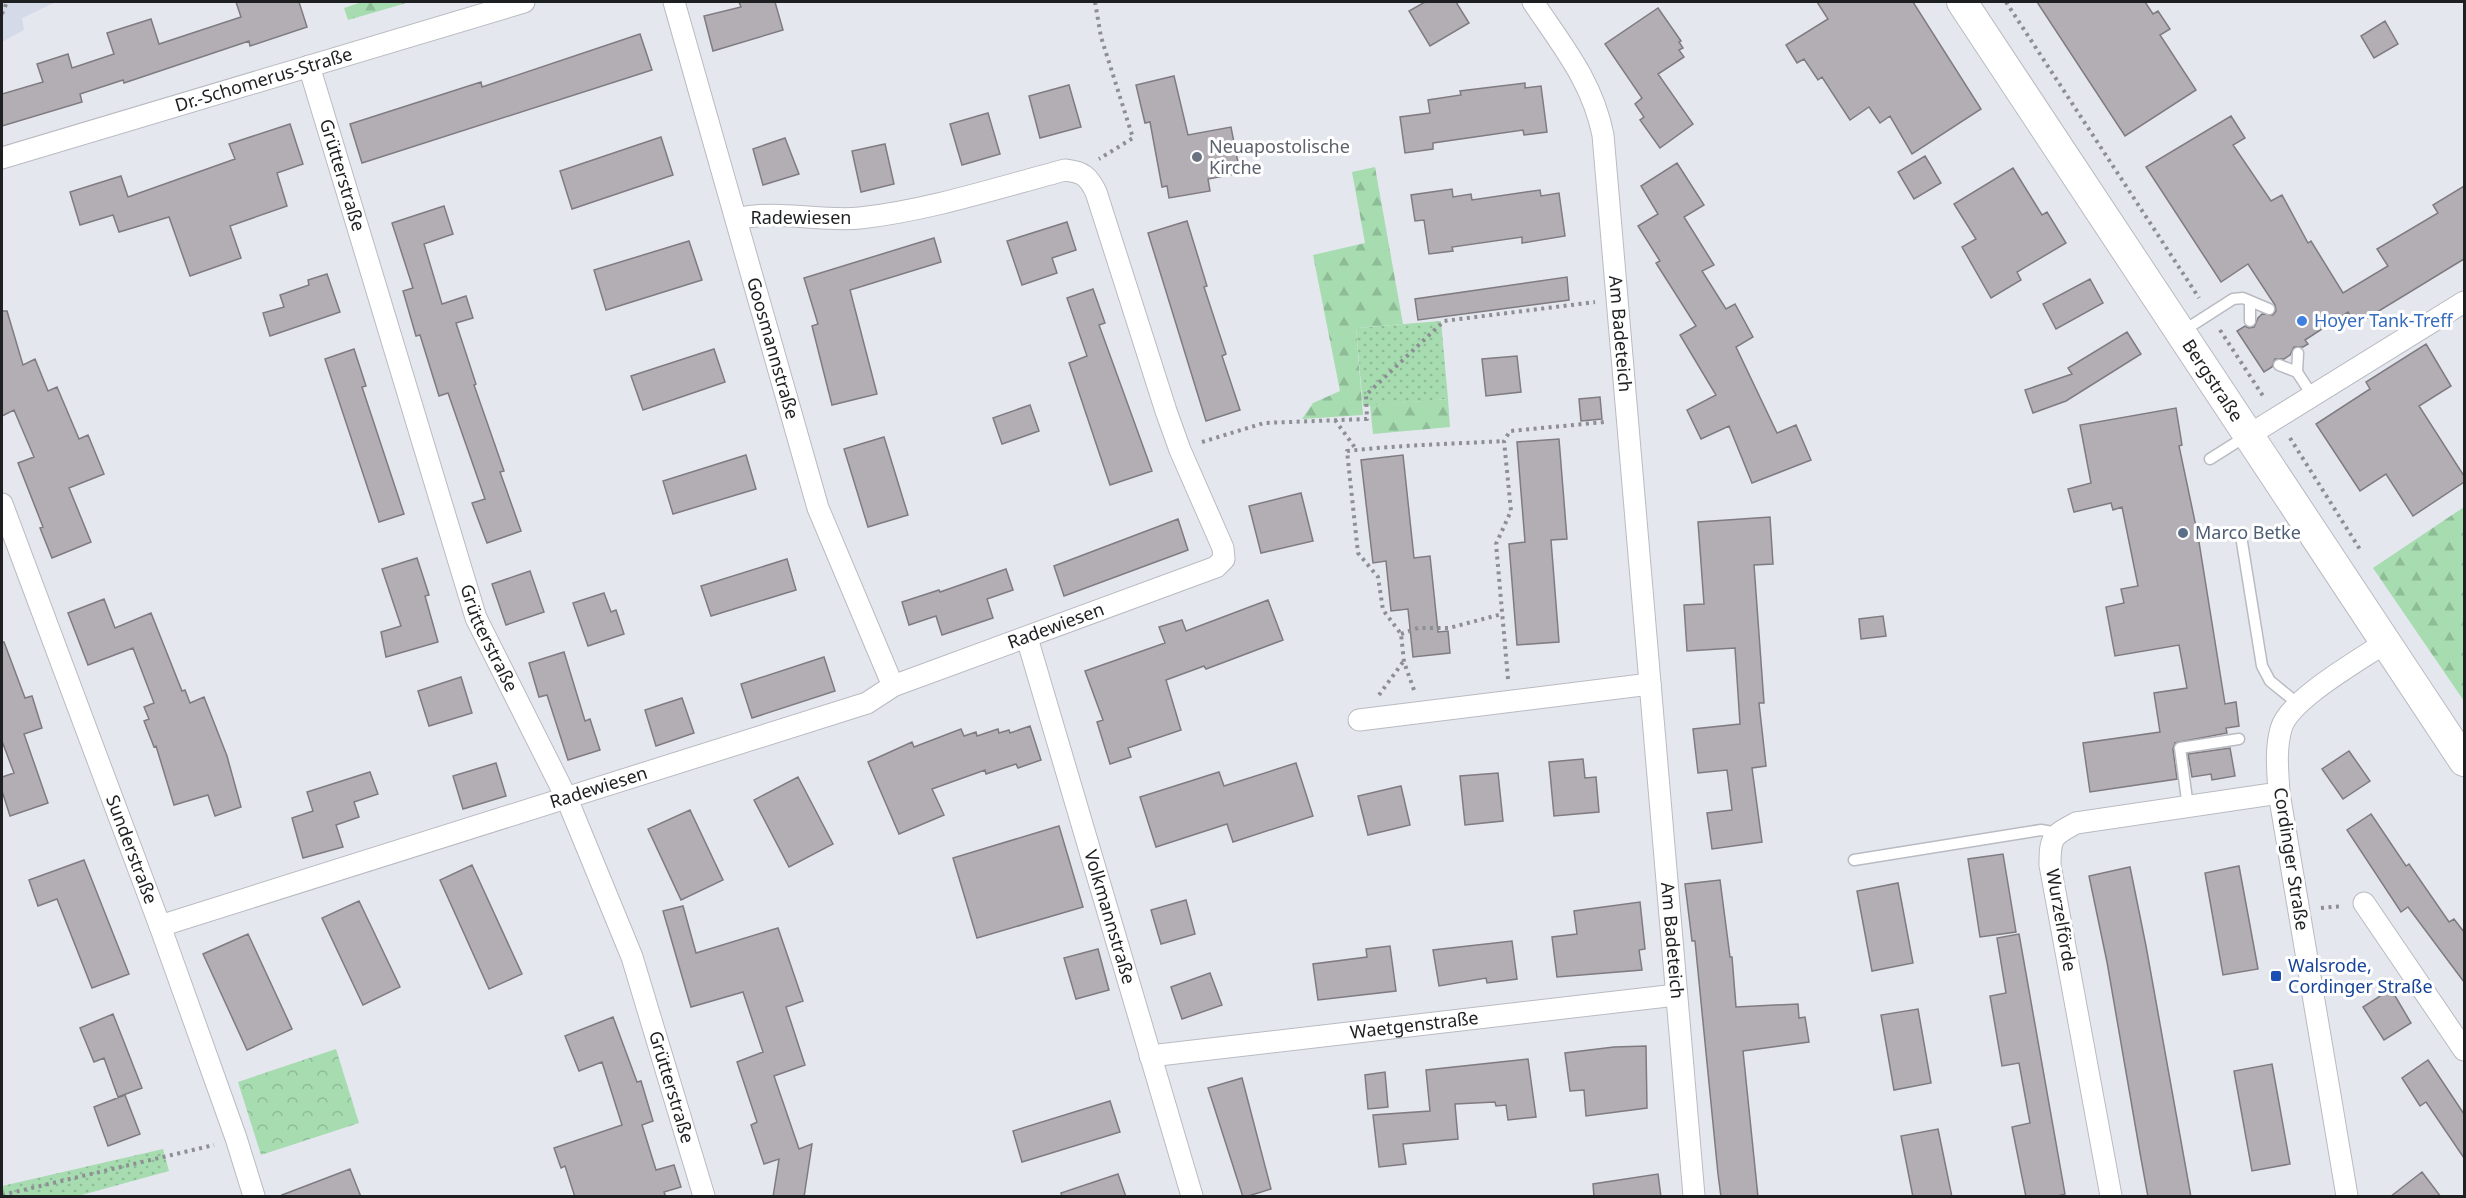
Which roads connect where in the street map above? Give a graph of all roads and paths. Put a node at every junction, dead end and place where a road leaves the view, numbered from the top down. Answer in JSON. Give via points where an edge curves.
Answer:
{"nodes":[{"id":1,"x":7,"y":2,"type":"edge"},
{"id":2,"x":524,"y":2,"type":"edge"},
{"id":3,"x":674,"y":2,"type":"edge"},
{"id":4,"x":1095,"y":2,"type":"edge"},
{"id":5,"x":1533,"y":2,"type":"edge"},
{"id":6,"x":1962,"y":2,"type":"edge"},
{"id":7,"x":2006,"y":2,"type":"edge"},
{"id":8,"x":2,"y":14,"type":"edge"},
{"id":9,"x":309,"y":66,"type":"junction"},
{"id":10,"x":2,"y":158,"type":"edge"},
{"id":11,"x":1080,"y":171,"type":"junction"},
{"id":12,"x":737,"y":219,"type":"junction"},
{"id":13,"x":1616,"y":299,"type":"junction"},
{"id":14,"x":2250,"y":302,"type":"junction"},
{"id":15,"x":2464,"y":302,"type":"edge"},
{"id":16,"x":2269,"y":309,"type":"dead end"},
{"id":17,"x":2209,"y":314,"type":"junction"},
{"id":18,"x":2250,"y":321,"type":"dead end"},
{"id":19,"x":2181,"y":333,"type":"junction"},
{"id":20,"x":2298,"y":353,"type":"dead end"},
{"id":21,"x":2279,"y":365,"type":"dead end"},
{"id":22,"x":2297,"y":372,"type":"junction"},
{"id":23,"x":2312,"y":395,"type":"junction"},
{"id":24,"x":2276,"y":417,"type":"junction"},
{"id":25,"x":1335,"y":420,"type":"junction"},
{"id":26,"x":1592,"y":423,"type":"dead end"},
{"id":27,"x":2249,"y":435,"type":"junction"},
{"id":28,"x":1504,"y":441,"type":"junction"},
{"id":29,"x":1357,"y":449,"type":"junction"},
{"id":30,"x":1180,"y":450,"type":"junction"},
{"id":31,"x":2210,"y":459,"type":"dead end"},
{"id":32,"x":2,"y":504,"type":"edge"},
{"id":33,"x":2241,"y":536,"type":"dead end"},
{"id":34,"x":2364,"y":557,"type":"dead end"},
{"id":35,"x":1502,"y":615,"type":"junction"},
{"id":36,"x":1401,"y":634,"type":"junction"},
{"id":37,"x":1027,"y":638,"type":"junction"},
{"id":38,"x":2386,"y":642,"type":"junction"},
{"id":39,"x":1650,"y":684,"type":"junction"},
{"id":40,"x":893,"y":686,"type":"junction"},
{"id":41,"x":1510,"y":701,"type":"junction"},
{"id":42,"x":2297,"y":703,"type":"junction"},
{"id":43,"x":1418,"y":713,"type":"junction"},
{"id":44,"x":1359,"y":720,"type":"dead end"},
{"id":45,"x":2239,"y":739,"type":"dead end"},
{"id":46,"x":2464,"y":760,"type":"edge"},
{"id":47,"x":2279,"y":793,"type":"junction"},
{"id":48,"x":567,"y":799,"type":"junction"},
{"id":49,"x":2188,"y":807,"type":"junction"},
{"id":50,"x":2058,"y":833,"type":"junction"},
{"id":51,"x":1854,"y":860,"type":"dead end"},
{"id":52,"x":2364,"y":903,"type":"joint"},
{"id":53,"x":2299,"y":911,"type":"junction"},
{"id":54,"x":160,"y":926,"type":"junction"},
{"id":55,"x":1676,"y":996,"type":"junction"},
{"id":56,"x":2464,"y":1050,"type":"edge"},
{"id":57,"x":1150,"y":1056,"type":"junction"},
{"id":58,"x":202,"y":1149,"type":"dead end"},
{"id":59,"x":2,"y":1195,"type":"edge"},
{"id":60,"x":254,"y":1197,"type":"edge"},
{"id":61,"x":704,"y":1197,"type":"edge"},
{"id":62,"x":1192,"y":1197,"type":"edge"},
{"id":63,"x":1694,"y":1197,"type":"edge"},
{"id":64,"x":2110,"y":1197,"type":"edge"},
{"id":65,"x":2347,"y":1197,"type":"edge"}],
"edges":[{"from":1,"to":8,"type":"path"},
{"from":2,"to":9,"type":"street","name":"Dr.-Schomerus-Straße"},
{"from":3,"to":12,"type":"street","name":"Goosmannstraße"},
{"from":4,"to":11,"type":"path","via":[[1101,37],[1133,138]]},
{"from":5,"to":13,"type":"street","name":"Am Badeteich","via":[[1587,84],[1598,109]]},
{"from":6,"to":19,"type":"main road","name":"Bergstraße"},
{"from":7,"to":17,"type":"path"},
{"from":9,"to":10,"type":"street","name":"Dr.-Schomerus-Straße"},
{"from":9,"to":48,"type":"street","name":"Grütterstraße","via":[[476,618]]},
{"from":11,"to":12,"type":"street","name":"Radewiesen","via":[[1065,170],[917,210],[857,218],[757,214]]},
{"from":11,"to":30,"type":"street","name":"Radewiesen","via":[[1089,178],[1095,192]]},
{"from":12,"to":40,"type":"street","name":"Goosmannstraße","via":[[818,508]]},
{"from":13,"to":25,"type":"path","via":[[1444,321],[1366,395],[1367,418]]},
{"from":13,"to":39,"type":"street","name":"Am Badeteich"},
{"from":14,"to":16,"type":"lane"},
{"from":14,"to":17,"type":"lane","via":[[2233,299]]},
{"from":14,"to":18,"type":"lane"},
{"from":15,"to":23,"type":"street"},
{"from":17,"to":19,"type":"lane"},
{"from":17,"to":24,"type":"path"},
{"from":19,"to":27,"type":"main road","name":"Bergstraße"},
{"from":20,"to":22,"type":"lane"},
{"from":21,"to":22,"type":"lane"},
{"from":22,"to":23,"type":"lane"},
{"from":23,"to":24,"type":"street"},
{"from":24,"to":27,"type":"street"},
{"from":24,"to":34,"type":"path"},
{"from":25,"to":29,"type":"path"},
{"from":25,"to":30,"type":"path","via":[[1264,423]]},
{"from":26,"to":28,"type":"path","via":[[1510,431]]},
{"from":27,"to":31,"type":"lane"},
{"from":27,"to":38,"type":"main road","name":"Bergstraße"},
{"from":28,"to":29,"type":"path"},
{"from":28,"to":35,"type":"path","via":[[1511,512],[1496,544]]},
{"from":29,"to":36,"type":"path","via":[[1347,450],[1359,553],[1378,577],[1383,610]]},
{"from":30,"to":37,"type":"street","name":"Radewiesen","via":[[1223,548],[1224,559],[1216,567]]},
{"from":32,"to":54,"type":"street","name":"Sunderstraße"},
{"from":33,"to":42,"type":"lane","via":[[2262,666],[2270,681]]},
{"from":35,"to":36,"type":"path","via":[[1449,628],[1418,627]]},
{"from":35,"to":41,"type":"path"},
{"from":36,"to":43,"type":"path"},
{"from":37,"to":40,"type":"street","name":"Radewiesen"},
{"from":37,"to":57,"type":"street","name":"Volkmannstraße"},
{"from":38,"to":42,"type":"street","name":"Cordinger Straße"},
{"from":38,"to":46,"type":"main road","name":"Bergstraße"},
{"from":39,"to":41,"type":"street"},
{"from":39,"to":55,"type":"street","name":"Am Badeteich"},
{"from":40,"to":48,"type":"street","name":"Radewiesen","via":[[867,703]]},
{"from":41,"to":43,"type":"street"},
{"from":42,"to":47,"type":"street","name":"Cordinger Straße","via":[[2281,726],[2277,757]]},
{"from":43,"to":44,"type":"street"},
{"from":45,"to":49,"type":"lane","via":[[2180,748]]},
{"from":47,"to":49,"type":"street"},
{"from":47,"to":53,"type":"street","name":"Cordinger Straße"},
{"from":48,"to":54,"type":"street","name":"Radewiesen"},
{"from":48,"to":61,"type":"street","name":"Grütterstraße","via":[[632,957]]},
{"from":49,"to":50,"type":"street","via":[[2076,823]]},
{"from":50,"to":51,"type":"lane","via":[[2041,830]]},
{"from":50,"to":64,"type":"street","name":"Wurzelförde","via":[[2050,845],[2050,865]]},
{"from":52,"to":53,"type":"path"},
{"from":52,"to":56,"type":"street"},
{"from":53,"to":65,"type":"street","name":"Cordinger Straße"},
{"from":54,"to":60,"type":"street","name":"Sunderstraße"},
{"from":55,"to":57,"type":"street","name":"Waetgenstraße"},
{"from":55,"to":63,"type":"street","name":"Am Badeteich"},
{"from":57,"to":62,"type":"street","name":"Volkmannstraße"},
{"from":58,"to":59,"type":"path"}]}
